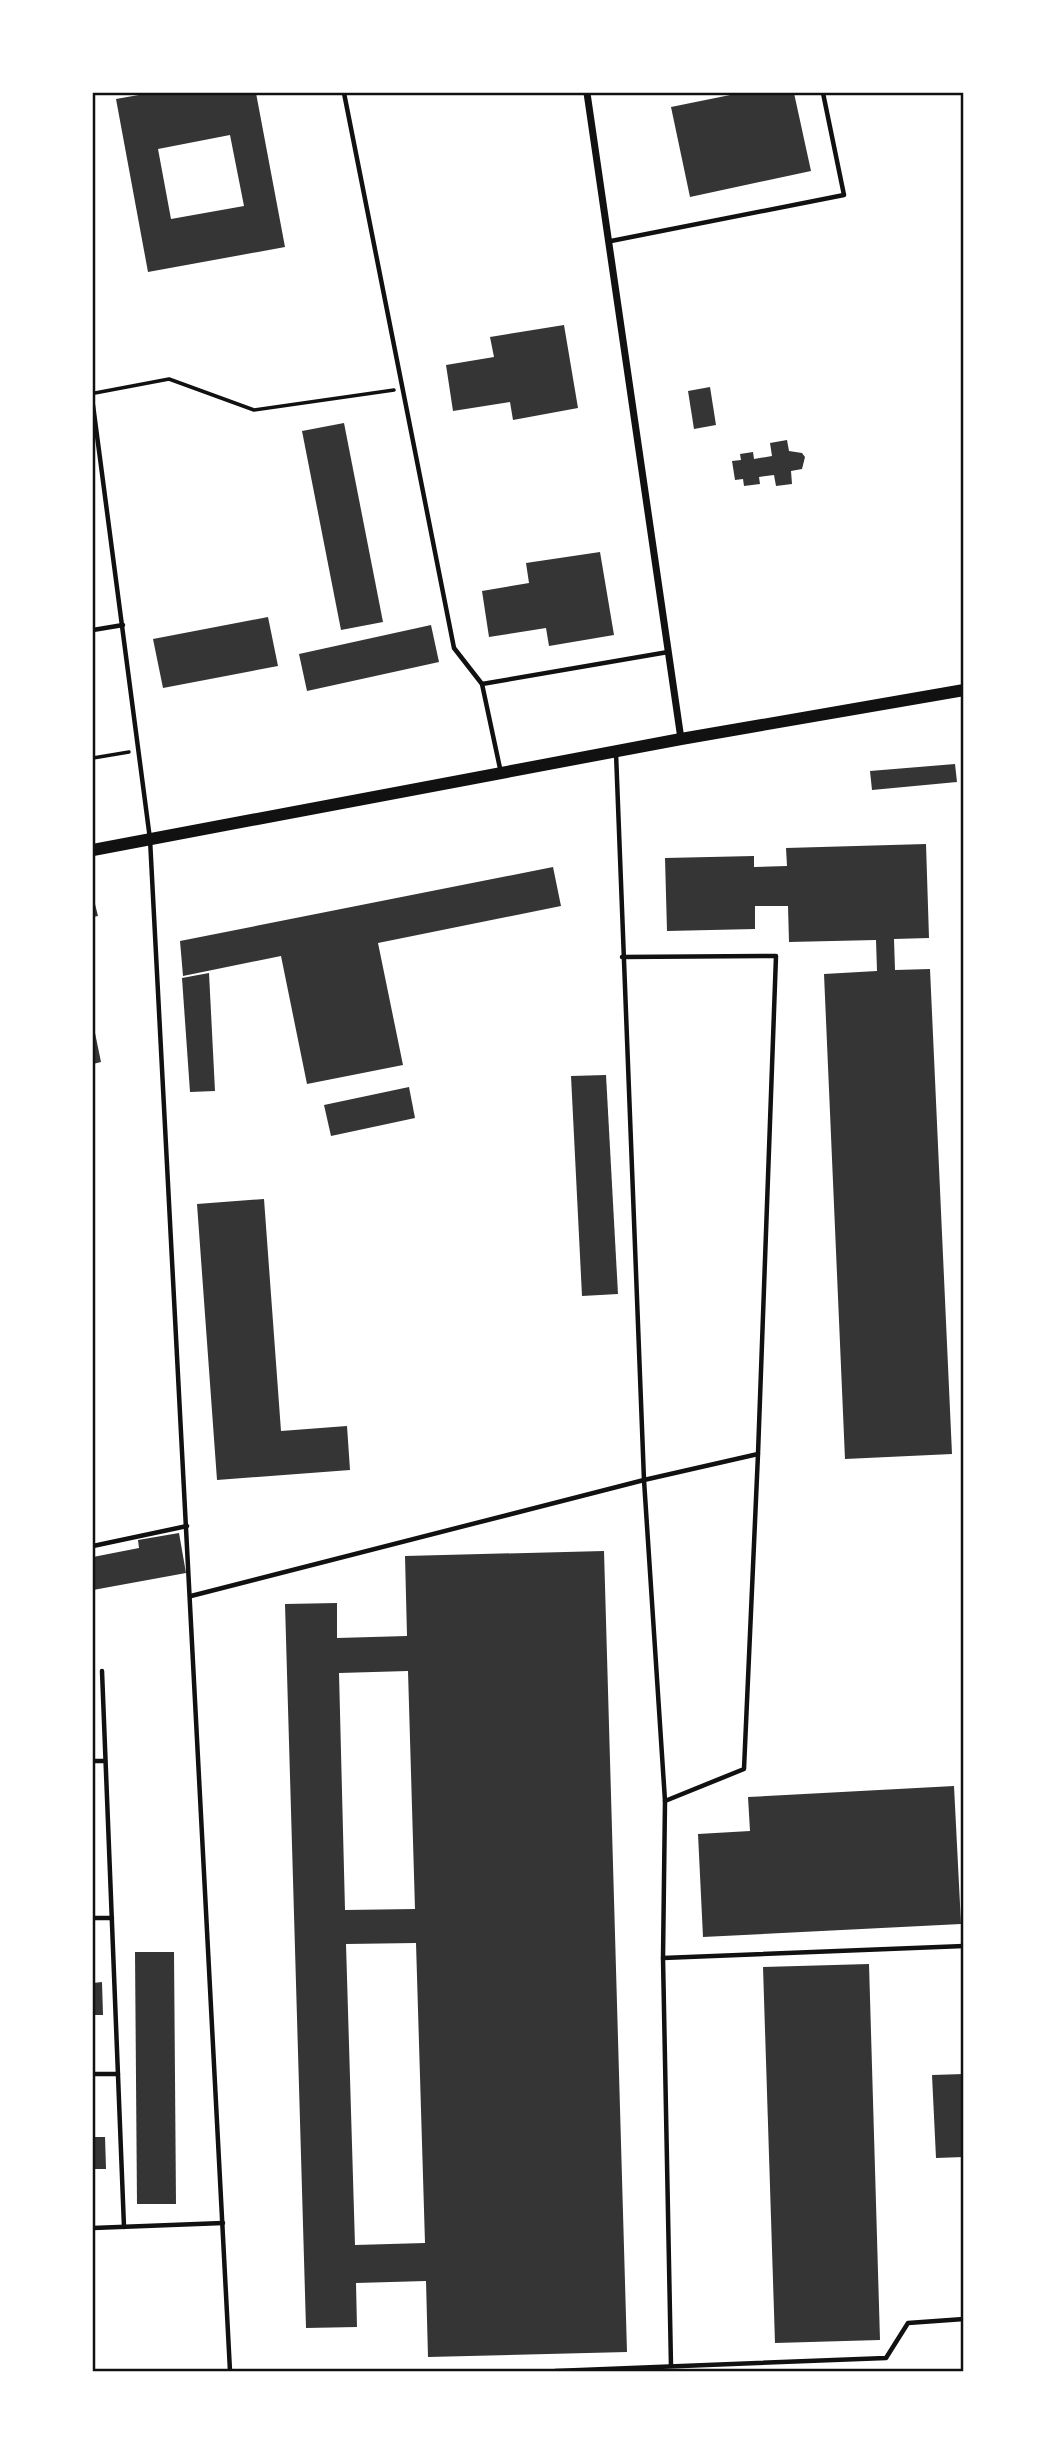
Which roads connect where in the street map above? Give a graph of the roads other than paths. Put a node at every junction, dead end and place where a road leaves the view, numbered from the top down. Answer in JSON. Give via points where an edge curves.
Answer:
{"nodes":[{"id":1,"x":344,"y":93,"type":"edge"},
{"id":2,"x":587,"y":93,"type":"edge"},
{"id":3,"x":823,"y":93,"type":"edge"},
{"id":4,"x":611,"y":242,"type":"junction"},
{"id":5,"x":93,"y":405,"type":"edge"},
{"id":6,"x":123,"y":625,"type":"junction"},
{"id":7,"x":93,"y":630,"type":"edge"},
{"id":8,"x":668,"y":652,"type":"junction"},
{"id":9,"x":482,"y":684,"type":"junction"},
{"id":10,"x":964,"y":690,"type":"edge"},
{"id":11,"x":681,"y":740,"type":"junction"},
{"id":12,"x":616,"y":752,"type":"junction"},
{"id":13,"x":501,"y":774,"type":"junction"},
{"id":14,"x":150,"y":839,"type":"junction"},
{"id":15,"x":93,"y":850,"type":"edge"},
{"id":16,"x":622,"y":957,"type":"junction"},
{"id":17,"x":758,"y":1454,"type":"junction"},
{"id":18,"x":644,"y":1480,"type":"junction"},
{"id":19,"x":187,"y":1525,"type":"junction"},
{"id":20,"x":93,"y":1546,"type":"edge"},
{"id":21,"x":191,"y":1596,"type":"junction"},
{"id":22,"x":102,"y":1671,"type":"dead end"},
{"id":23,"x":93,"y":1761,"type":"edge"},
{"id":24,"x":105,"y":1761,"type":"junction"},
{"id":25,"x":665,"y":1801,"type":"junction"},
{"id":26,"x":111,"y":1917,"type":"junction"},
{"id":27,"x":93,"y":1918,"type":"edge"},
{"id":28,"x":964,"y":1946,"type":"edge"},
{"id":29,"x":663,"y":1958,"type":"junction"},
{"id":30,"x":93,"y":2074,"type":"edge"},
{"id":31,"x":118,"y":2074,"type":"junction"},
{"id":32,"x":223,"y":2223,"type":"junction"},
{"id":33,"x":124,"y":2227,"type":"junction"},
{"id":34,"x":93,"y":2228,"type":"edge"},
{"id":35,"x":964,"y":2319,"type":"edge"},
{"id":36,"x":671,"y":2366,"type":"junction"},
{"id":37,"x":230,"y":2371,"type":"edge"},
{"id":38,"x":555,"y":2371,"type":"edge"}],
"edges":[{"from":1,"to":9,"type":"lane","via":[[454,648]]},
{"from":2,"to":4,"type":"street"},
{"from":3,"to":4,"type":"lane","via":[[844,195]]},
{"from":4,"to":8,"type":"street"},
{"from":5,"to":6,"type":"lane"},
{"from":6,"to":7,"type":"lane"},
{"from":6,"to":14,"type":"lane"},
{"from":8,"to":9,"type":"lane"},
{"from":8,"to":11,"type":"street"},
{"from":9,"to":13,"type":"lane"},
{"from":10,"to":11,"type":"street"},
{"from":11,"to":12,"type":"street"},
{"from":12,"to":13,"type":"street"},
{"from":12,"to":16,"type":"lane"},
{"from":13,"to":14,"type":"street"},
{"from":14,"to":15,"type":"street"},
{"from":14,"to":19,"type":"lane"},
{"from":16,"to":17,"type":"lane","via":[[776,956]]},
{"from":16,"to":18,"type":"lane"},
{"from":17,"to":18,"type":"lane"},
{"from":17,"to":25,"type":"lane","via":[[744,1769]]},
{"from":18,"to":21,"type":"lane"},
{"from":18,"to":25,"type":"lane"},
{"from":19,"to":20,"type":"lane"},
{"from":19,"to":21,"type":"lane"},
{"from":21,"to":32,"type":"lane"},
{"from":22,"to":24,"type":"lane"},
{"from":23,"to":24,"type":"lane"},
{"from":24,"to":26,"type":"lane"},
{"from":25,"to":29,"type":"lane"},
{"from":26,"to":27,"type":"lane"},
{"from":26,"to":31,"type":"lane"},
{"from":28,"to":29,"type":"lane"},
{"from":29,"to":36,"type":"lane"},
{"from":30,"to":31,"type":"lane"},
{"from":31,"to":33,"type":"lane"},
{"from":32,"to":33,"type":"lane"},
{"from":32,"to":37,"type":"lane"},
{"from":33,"to":34,"type":"lane"},
{"from":35,"to":36,"type":"lane","via":[[908,2323],[887,2358]]},
{"from":36,"to":38,"type":"lane"}]}
